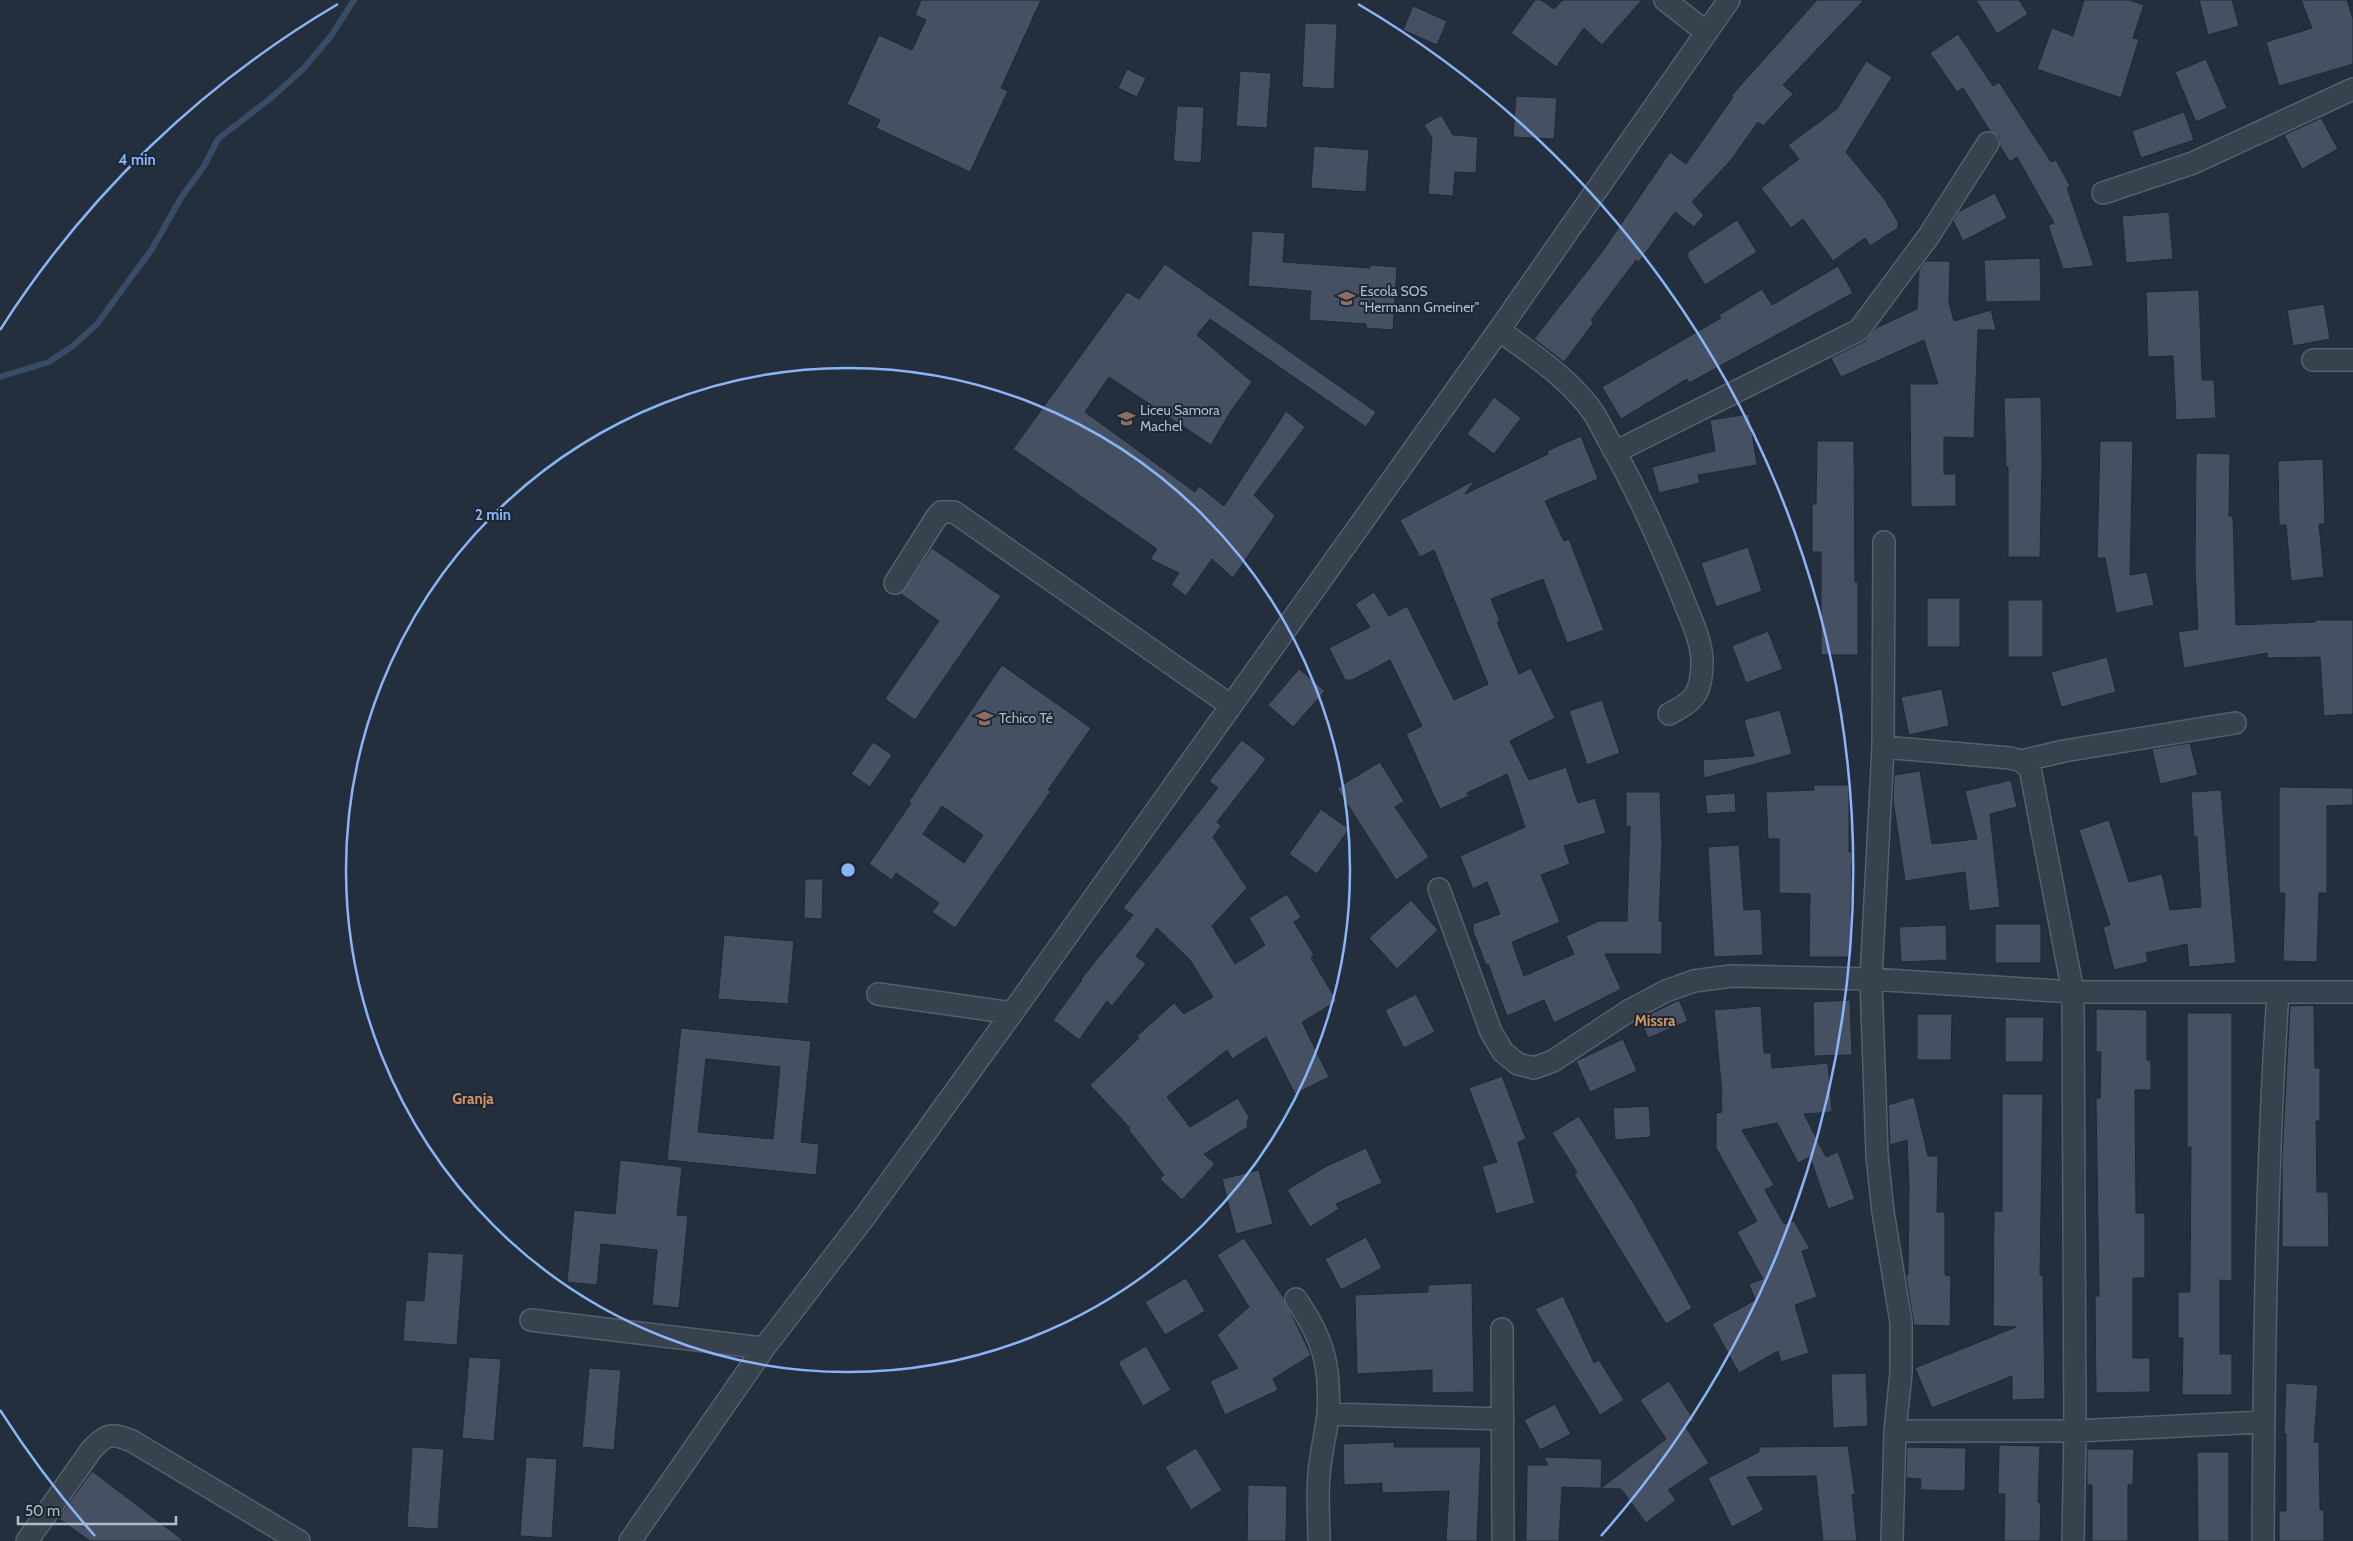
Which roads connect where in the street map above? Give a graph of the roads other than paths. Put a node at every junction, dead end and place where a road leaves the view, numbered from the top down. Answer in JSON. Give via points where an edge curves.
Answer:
{"nodes":[{"id":1,"x":1665,"y":0,"type":"edge"},
{"id":2,"x":1729,"y":0,"type":"edge"},
{"id":3,"x":1706,"y":32,"type":"junction"},
{"id":4,"x":2353,"y":89,"type":"edge"},
{"id":5,"x":1988,"y":142,"type":"dead end"},
{"id":6,"x":2103,"y":194,"type":"dead end"},
{"id":7,"x":1499,"y":330,"type":"junction"},
{"id":8,"x":2313,"y":360,"type":"dead end"},
{"id":9,"x":2353,"y":360,"type":"edge"},
{"id":10,"x":1615,"y":452,"type":"junction"},
{"id":11,"x":1884,"y":542,"type":"dead end"},
{"id":12,"x":895,"y":583,"type":"dead end"},
{"id":13,"x":1230,"y":705,"type":"junction"},
{"id":14,"x":1669,"y":714,"type":"dead end"},
{"id":15,"x":2235,"y":723,"type":"dead end"},
{"id":16,"x":1883,"y":747,"type":"junction"},
{"id":17,"x":2021,"y":761,"type":"junction"},
{"id":18,"x":1439,"y":889,"type":"dead end"},
{"id":19,"x":1871,"y":979,"type":"junction"},
{"id":20,"x":2073,"y":992,"type":"junction"},
{"id":21,"x":2278,"y":992,"type":"junction"},
{"id":22,"x":2353,"y":992,"type":"edge"},
{"id":23,"x":878,"y":994,"type":"dead end"},
{"id":24,"x":1012,"y":1013,"type":"junction"},
{"id":25,"x":1296,"y":1298,"type":"dead end"},
{"id":26,"x":531,"y":1320,"type":"dead end"},
{"id":27,"x":1502,"y":1329,"type":"dead end"},
{"id":28,"x":764,"y":1348,"type":"junction"},
{"id":29,"x":1328,"y":1414,"type":"junction"},
{"id":30,"x":1503,"y":1419,"type":"junction"},
{"id":31,"x":2263,"y":1422,"type":"junction"},
{"id":32,"x":1895,"y":1431,"type":"junction"},
{"id":33,"x":2075,"y":1431,"type":"junction"},
{"id":34,"x":27,"y":1541,"type":"edge"},
{"id":35,"x":299,"y":1541,"type":"edge"},
{"id":36,"x":630,"y":1541,"type":"edge"},
{"id":37,"x":1319,"y":1541,"type":"edge"},
{"id":38,"x":1504,"y":1541,"type":"edge"},
{"id":39,"x":1892,"y":1541,"type":"edge"},
{"id":40,"x":2073,"y":1541,"type":"edge"},
{"id":41,"x":2263,"y":1541,"type":"edge"}],
"edges":[{"from":1,"to":3,"type":"street"},
{"from":2,"to":3,"type":"street"},
{"from":3,"to":7,"type":"street"},
{"from":4,"to":6,"type":"street","via":[[2193,163]]},
{"from":5,"to":10,"type":"street","via":[[1928,237],[1859,330]]},
{"from":7,"to":10,"type":"street","via":[[1549,367],[1572,389],[1594,415]]},
{"from":7,"to":13,"type":"street"},
{"from":8,"to":9,"type":"street"},
{"from":10,"to":14,"type":"street","via":[[1660,542],[1698,637],[1702,664],[1699,685],[1691,703]]},
{"from":11,"to":16,"type":"street"},
{"from":12,"to":13,"type":"street","via":[[936,518],[941,512],[954,512]]},
{"from":13,"to":24,"type":"street"},
{"from":15,"to":17,"type":"street","via":[[2064,750]]},
{"from":16,"to":17,"type":"street"},
{"from":16,"to":19,"type":"street"},
{"from":17,"to":20,"type":"street","via":[[2030,768]]},
{"from":18,"to":19,"type":"street","via":[[1492,1032],[1503,1052],[1518,1064],[1534,1068],[1553,1061],[1630,1010],[1694,981],[1731,976]]},
{"from":19,"to":20,"type":"street"},
{"from":19,"to":32,"type":"street","via":[[1877,1155],[1900,1322],[1901,1373]]},
{"from":20,"to":21,"type":"street"},
{"from":20,"to":33,"type":"street"},
{"from":21,"to":22,"type":"street"},
{"from":21,"to":31,"type":"street","via":[[2269,1126]]},
{"from":23,"to":24,"type":"street"},
{"from":24,"to":28,"type":"street","via":[[866,1215]]},
{"from":25,"to":29,"type":"street","via":[[1322,1344],[1327,1365]]},
{"from":26,"to":28,"type":"street"},
{"from":27,"to":30,"type":"street"},
{"from":28,"to":36,"type":"street"},
{"from":29,"to":30,"type":"street"},
{"from":29,"to":37,"type":"street","via":[[1318,1475]]},
{"from":30,"to":38,"type":"street"},
{"from":31,"to":33,"type":"street"},
{"from":31,"to":41,"type":"street"},
{"from":32,"to":33,"type":"street"},
{"from":32,"to":39,"type":"street"},
{"from":33,"to":40,"type":"street"},
{"from":34,"to":35,"type":"street","via":[[92,1448],[103,1437],[116,1435],[132,1441]]}]}
